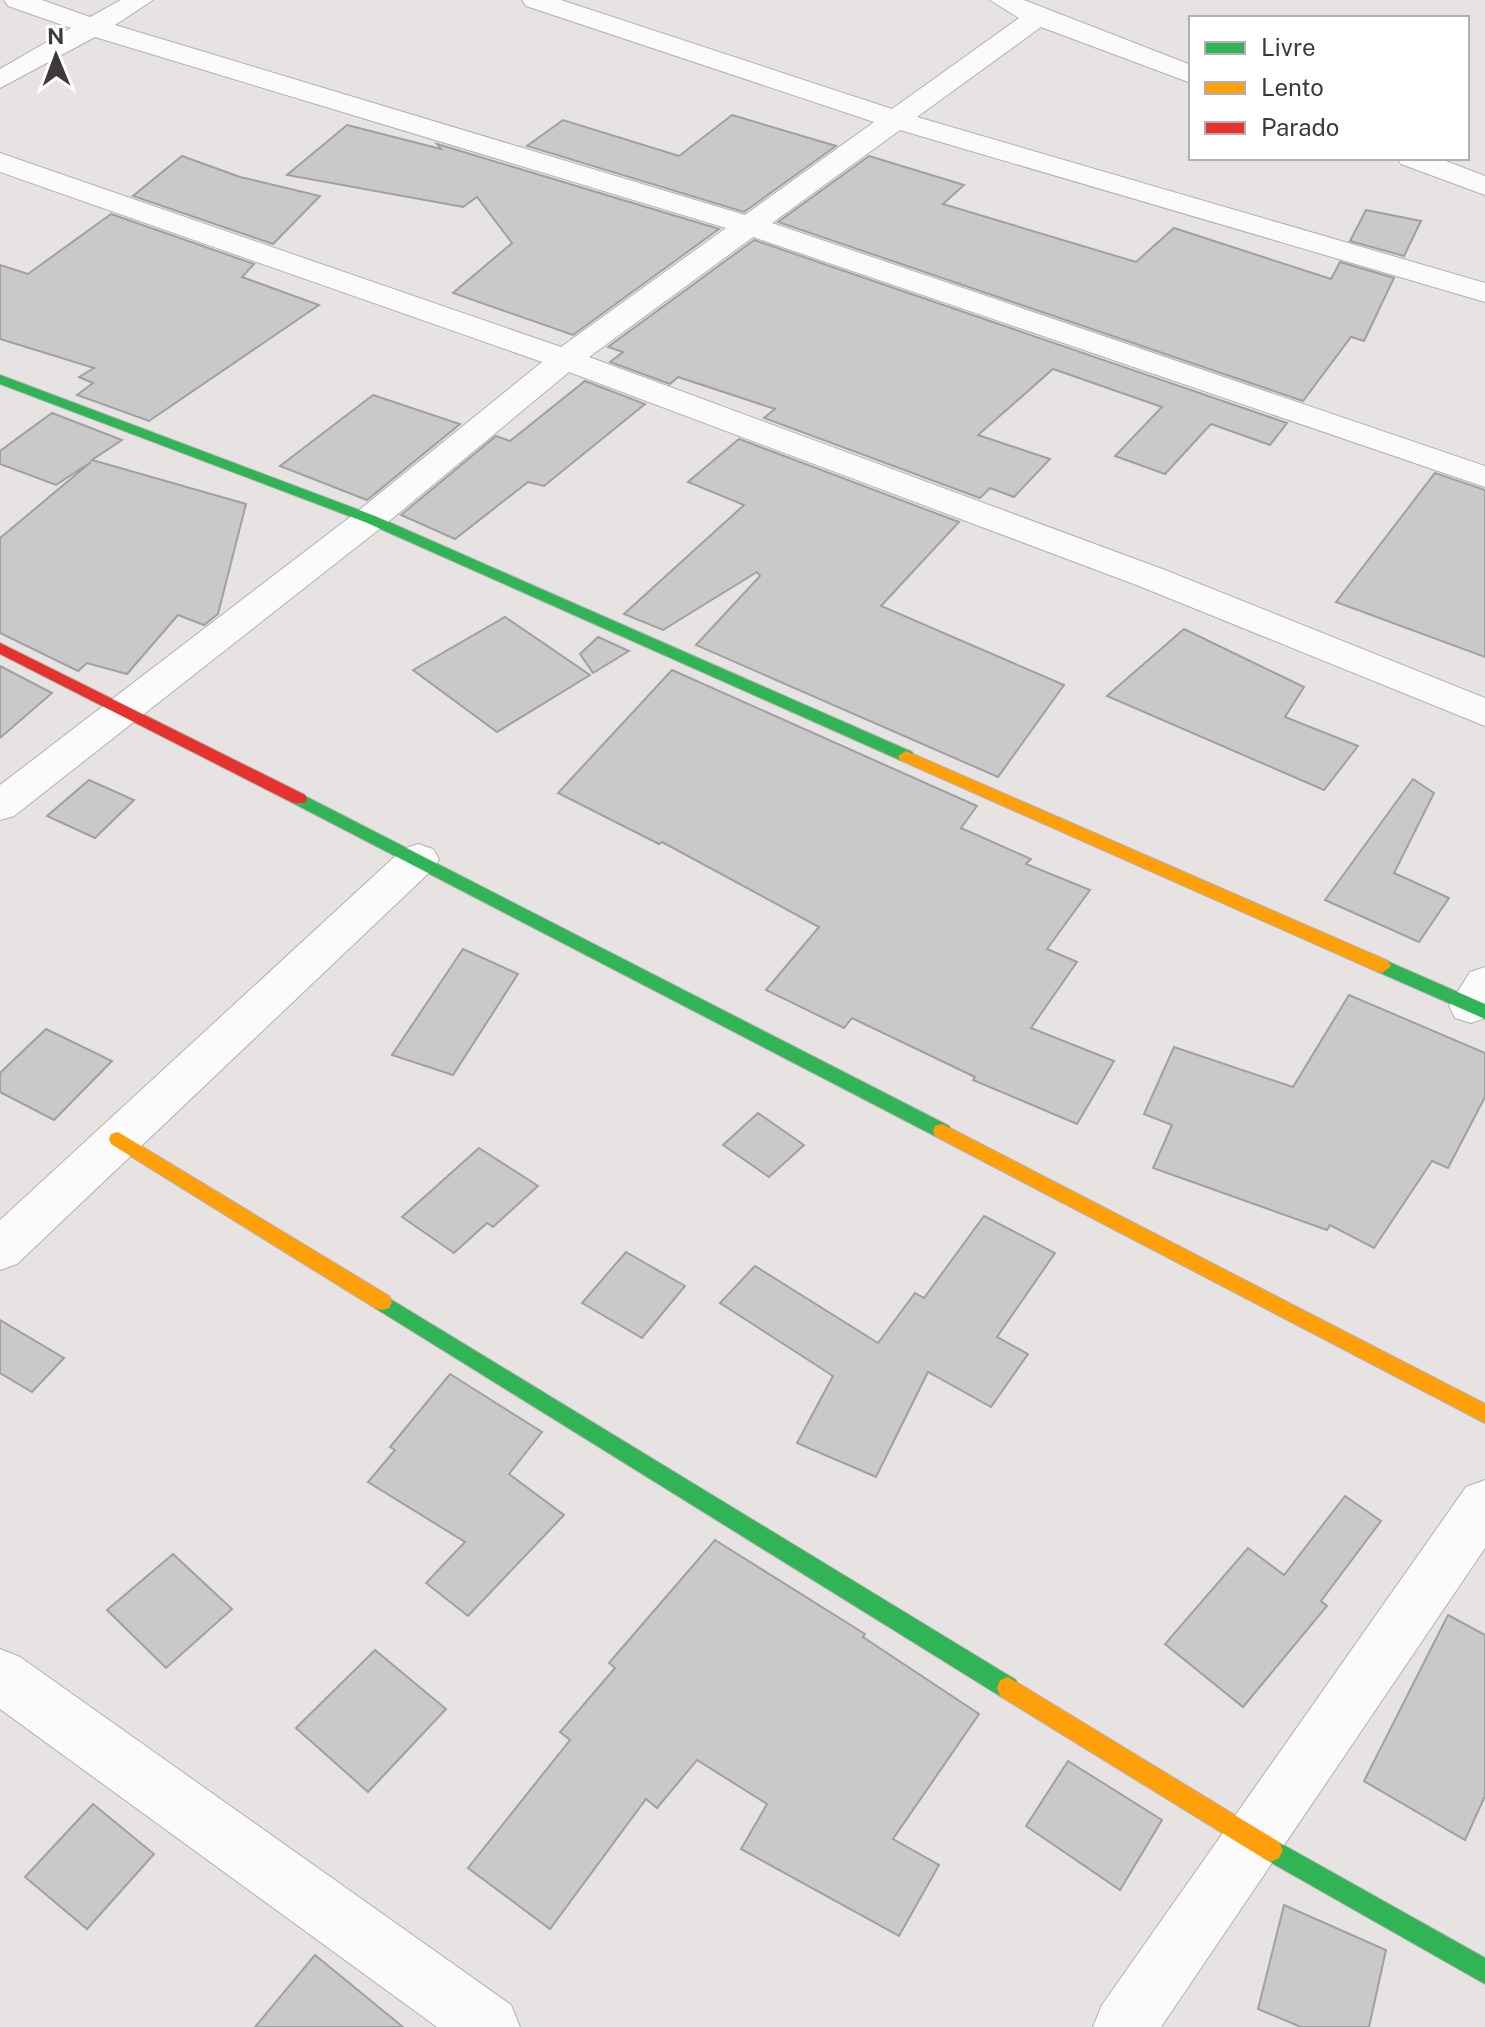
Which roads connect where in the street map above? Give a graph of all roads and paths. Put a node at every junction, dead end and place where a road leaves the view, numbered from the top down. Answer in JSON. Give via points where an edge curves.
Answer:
{"nodes":[{"id":1,"x":17,"y":0,"type":"edge"},
{"id":2,"x":140,"y":0,"type":"edge"},
{"id":3,"x":535,"y":0,"type":"edge"},
{"id":4,"x":1003,"y":0,"type":"edge"},
{"id":5,"x":1038,"y":17,"type":"junction"},
{"id":6,"x":92,"y":27,"type":"junction"},
{"id":7,"x":1189,"y":74,"type":"edge"},
{"id":8,"x":0,"y":80,"type":"edge"},
{"id":9,"x":899,"y":121,"type":"junction"},
{"id":10,"x":1416,"y":160,"type":"edge"},
{"id":11,"x":0,"y":162,"type":"edge"},
{"id":12,"x":1485,"y":186,"type":"edge"},
{"id":13,"x":750,"y":226,"type":"junction"},
{"id":14,"x":1485,"y":293,"type":"edge"},
{"id":15,"x":565,"y":359,"type":"junction"},
{"id":16,"x":0,"y":379,"type":"edge"},
{"id":17,"x":1485,"y":477,"type":"edge"},
{"id":18,"x":370,"y":519,"type":"junction"},
{"id":19,"x":0,"y":648,"type":"edge"},
{"id":20,"x":126,"y":709,"type":"junction"},
{"id":21,"x":1485,"y":713,"type":"edge"},
{"id":22,"x":0,"y":806,"type":"edge"},
{"id":23,"x":418,"y":859,"type":"junction"},
{"id":24,"x":1480,"y":1000,"type":"edge"},
{"id":25,"x":118,"y":1139,"type":"junction"},
{"id":26,"x":0,"y":1250,"type":"edge"},
{"id":27,"x":1485,"y":1414,"type":"edge"},
{"id":28,"x":1485,"y":1504,"type":"edge"},
{"id":29,"x":0,"y":1676,"type":"edge"},
{"id":30,"x":1253,"y":1840,"type":"junction"},
{"id":31,"x":1485,"y":1972,"type":"edge"},
{"id":32,"x":489,"y":2027,"type":"edge"},
{"id":33,"x":1124,"y":2027,"type":"edge"}],
"edges":[{"from":1,"to":6,"type":"street"},
{"from":2,"to":6,"type":"street"},
{"from":3,"to":9,"type":"street"},
{"from":4,"to":5,"type":"street"},
{"from":5,"to":7,"type":"street"},
{"from":5,"to":9,"type":"street"},
{"from":6,"to":8,"type":"street"},
{"from":6,"to":13,"type":"street"},
{"from":9,"to":13,"type":"street"},
{"from":9,"to":14,"type":"street"},
{"from":10,"to":12,"type":"street"},
{"from":11,"to":15,"type":"street"},
{"from":13,"to":15,"type":"street"},
{"from":13,"to":17,"type":"street"},
{"from":15,"to":18,"type":"street"},
{"from":15,"to":21,"type":"street","via":[[1152,578]]},
{"from":16,"to":18,"type":"street"},
{"from":18,"to":20,"type":"street"},
{"from":18,"to":24,"type":"street"},
{"from":19,"to":20,"type":"street"},
{"from":20,"to":22,"type":"street"},
{"from":20,"to":23,"type":"street"},
{"from":23,"to":25,"type":"street"},
{"from":23,"to":27,"type":"street"},
{"from":25,"to":26,"type":"street"},
{"from":25,"to":30,"type":"street"},
{"from":28,"to":30,"type":"street"},
{"from":29,"to":32,"type":"street"},
{"from":30,"to":31,"type":"street"},
{"from":30,"to":33,"type":"street"}]}
